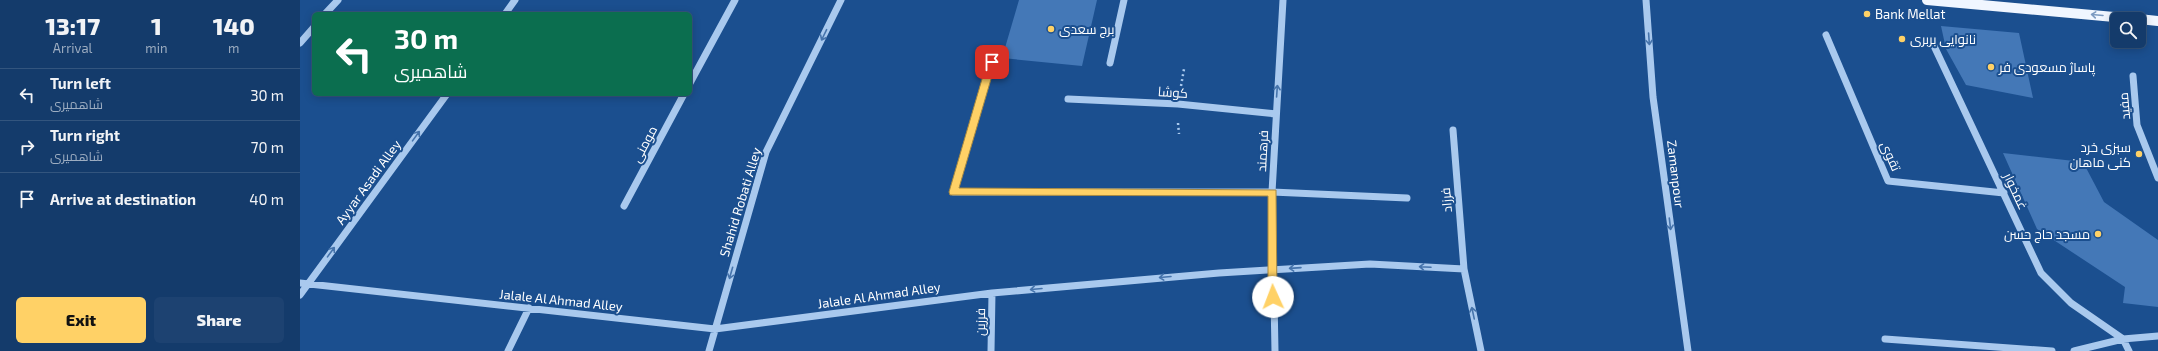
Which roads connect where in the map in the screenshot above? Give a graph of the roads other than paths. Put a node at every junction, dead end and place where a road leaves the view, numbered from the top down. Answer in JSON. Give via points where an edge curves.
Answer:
{"nodes":[{"id":1,"x":338,"y":0,"type":"edge"},
{"id":2,"x":515,"y":0,"type":"edge"},
{"id":3,"x":735,"y":0,"type":"edge"},
{"id":4,"x":841,"y":0,"type":"edge"},
{"id":5,"x":1124,"y":0,"type":"edge"},
{"id":6,"x":1283,"y":0,"type":"edge"},
{"id":7,"x":1646,"y":0,"type":"edge"},
{"id":8,"x":1927,"y":0,"type":"edge"},
{"id":9,"x":328,"y":12,"type":"edge"},
{"id":10,"x":506,"y":12,"type":"edge"},
{"id":11,"x":2110,"y":17,"type":"edge"},
{"id":12,"x":2146,"y":20,"type":"edge"},
{"id":13,"x":2158,"y":21,"type":"edge"},
{"id":14,"x":312,"y":29,"type":"edge"},
{"id":15,"x":1826,"y":35,"type":"dead end"},
{"id":16,"x":300,"y":43,"type":"edge"},
{"id":17,"x":1934,"y":46,"type":"dead end"},
{"id":18,"x":992,"y":62,"type":"dead end"},
{"id":19,"x":1110,"y":63,"type":"dead end"},
{"id":20,"x":2133,"y":76,"type":"dead end"},
{"id":21,"x":692,"y":79,"type":"edge"},
{"id":22,"x":445,"y":96,"type":"edge"},
{"id":23,"x":683,"y":96,"type":"edge"},
{"id":24,"x":1068,"y":99,"type":"dead end"},
{"id":25,"x":1276,"y":114,"type":"junction"},
{"id":26,"x":1453,"y":130,"type":"dead end"},
{"id":27,"x":2158,"y":178,"type":"edge"},
{"id":28,"x":1272,"y":192,"type":"junction"},
{"id":29,"x":2004,"y":193,"type":"junction"},
{"id":30,"x":1408,"y":198,"type":"dead end"},
{"id":31,"x":624,"y":206,"type":"dead end"},
{"id":32,"x":1464,"y":268,"type":"junction"},
{"id":33,"x":1272,"y":270,"type":"junction"},
{"id":34,"x":300,"y":283,"type":"edge"},
{"id":35,"x":308,"y":284,"type":"junction"},
{"id":36,"x":992,"y":292,"type":"junction"},
{"id":37,"x":300,"y":295,"type":"edge"},
{"id":38,"x":529,"y":308,"type":"junction"},
{"id":39,"x":715,"y":329,"type":"junction"},
{"id":40,"x":2158,"y":336,"type":"edge"},
{"id":41,"x":1885,"y":339,"type":"dead end"},
{"id":42,"x":2123,"y":339,"type":"junction"},
{"id":43,"x":508,"y":351,"type":"edge"},
{"id":44,"x":710,"y":351,"type":"edge"},
{"id":45,"x":991,"y":351,"type":"edge"},
{"id":46,"x":1275,"y":351,"type":"edge"},
{"id":47,"x":1481,"y":351,"type":"edge"},
{"id":48,"x":1688,"y":351,"type":"edge"},
{"id":49,"x":2052,"y":351,"type":"edge"},
{"id":50,"x":2074,"y":351,"type":"edge"},
{"id":51,"x":2129,"y":351,"type":"edge"}],
"edges":[{"from":1,"to":9,"type":"street"},
{"from":2,"to":10,"type":"street"},
{"from":3,"to":21,"type":"street"},
{"from":4,"to":39,"type":"street","name":"Shahid Robati Alley","one_way":true,"via":[[766,152]]},
{"from":5,"to":19,"type":"street"},
{"from":25,"to":6,"type":"street","name":"فرهمند","one_way":true},
{"from":7,"to":48,"type":"street","name":"Zamanpour","one_way":true,"via":[[1654,97]]},
{"from":11,"to":8,"type":"main road","one_way":true},
{"from":12,"to":13,"type":"main road"},
{"from":14,"to":16,"type":"street"},
{"from":15,"to":29,"type":"street","name":"تقوی","via":[[1888,181]]},
{"from":17,"to":29,"type":"street","name":"غمخوار"},
{"from":18,"to":28,"type":"street","via":[[953,192]]},
{"from":20,"to":27,"type":"street","name":"مفید","via":[[2137,125]]},
{"from":35,"to":22,"type":"street","name":"Ayyar Asadi Alley","one_way":true},
{"from":23,"to":31,"type":"street","name":"مومنی"},
{"from":24,"to":25,"type":"street","name":"کوشا","via":[[1178,104]]},
{"from":25,"to":28,"type":"street","name":"فرهمند"},
{"from":26,"to":32,"type":"street","name":"فرزاد"},
{"from":28,"to":30,"type":"street"},
{"from":28,"to":33,"type":"street","name":"فرهمند"},
{"from":29,"to":42,"type":"street","name":"غمخوار","via":[[2041,273],[2071,304]]},
{"from":32,"to":33,"type":"street","name":"Jalale Al Ahmad Alley","one_way":true,"via":[[1370,264]]},
{"from":47,"to":32,"type":"street","name":"فرزاد","one_way":true},
{"from":33,"to":36,"type":"street","name":"Jalale Al Ahmad Alley","one_way":true,"via":[[1219,272]]},
{"from":33,"to":46,"type":"street","name":"فرهمند"},
{"from":34,"to":35,"type":"street","name":"Jalale Al Ahmad Alley"},
{"from":35,"to":37,"type":"street","name":"Ayyar Asadi Alley"},
{"from":35,"to":38,"type":"street","name":"Jalale Al Ahmad Alley"},
{"from":36,"to":39,"type":"street","name":"Jalale Al Ahmad Alley"},
{"from":36,"to":45,"type":"street","name":"فرزین"},
{"from":38,"to":39,"type":"street","name":"Jalale Al Ahmad Alley"},
{"from":38,"to":43,"type":"street"},
{"from":39,"to":44,"type":"street","name":"Shahid Robati Alley"},
{"from":40,"to":42,"type":"street"},
{"from":41,"to":49,"type":"street"},
{"from":42,"to":50,"type":"street"},
{"from":42,"to":51,"type":"street"}]}
